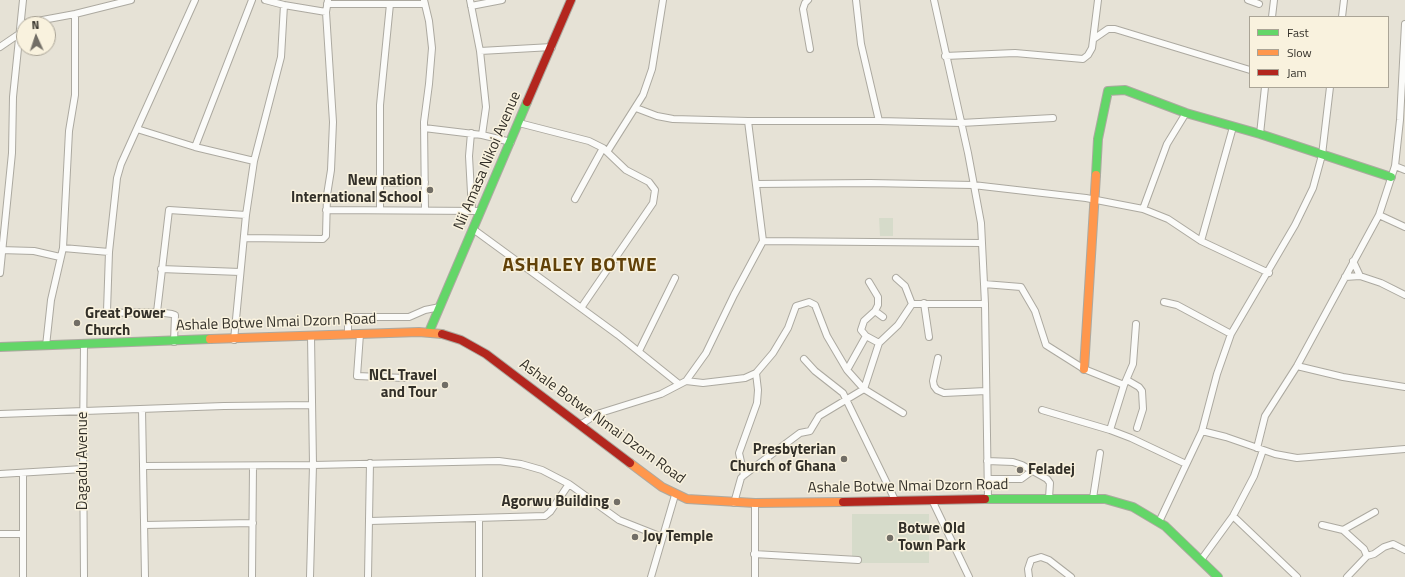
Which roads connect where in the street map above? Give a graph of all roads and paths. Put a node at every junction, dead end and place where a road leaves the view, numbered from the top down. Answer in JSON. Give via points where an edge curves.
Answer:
{"nodes":[{"id":1,"x":23,"y":0,"type":"edge"},
{"id":2,"x":131,"y":0,"type":"edge"},
{"id":3,"x":195,"y":0,"type":"edge"},
{"id":4,"x":252,"y":0,"type":"edge"},
{"id":5,"x":265,"y":0,"type":"edge"},
{"id":6,"x":502,"y":0,"type":"edge"},
{"id":7,"x":571,"y":0,"type":"edge"},
{"id":8,"x":663,"y":0,"type":"edge"},
{"id":9,"x":808,"y":0,"type":"edge"},
{"id":10,"x":856,"y":0,"type":"edge"},
{"id":11,"x":934,"y":0,"type":"edge"},
{"id":12,"x":1098,"y":0,"type":"edge"},
{"id":13,"x":1248,"y":0,"type":"edge"},
{"id":14,"x":1274,"y":0,"type":"edge"},
{"id":15,"x":1344,"y":0,"type":"edge"},
{"id":16,"x":328,"y":2,"type":"edge"},
{"id":17,"x":424,"y":2,"type":"edge"},
{"id":18,"x":470,"y":3,"type":"edge"},
{"id":19,"x":390,"y":4,"type":"junction"},
{"id":20,"x":1259,"y":4,"type":"dead end"},
{"id":21,"x":284,"y":5,"type":"junction"},
{"id":22,"x":326,"y":12,"type":"junction"},
{"id":23,"x":75,"y":14,"type":"junction"},
{"id":24,"x":22,"y":16,"type":"edge"},
{"id":25,"x":1272,"y":16,"type":"edge"},
{"id":26,"x":1342,"y":16,"type":"edge"},
{"id":27,"x":56,"y":18,"type":"edge"},
{"id":28,"x":1405,"y":28,"type":"edge"},
{"id":29,"x":16,"y":36,"type":"edge"},
{"id":30,"x":1095,"y":38,"type":"junction"},
{"id":31,"x":0,"y":47,"type":"edge"},
{"id":32,"x":552,"y":47,"type":"junction"},
{"id":33,"x":810,"y":49,"type":"dead end"},
{"id":34,"x":480,"y":51,"type":"junction"},
{"id":35,"x":17,"y":56,"type":"edge"},
{"id":36,"x":945,"y":56,"type":"junction"},
{"id":37,"x":1249,"y":70,"type":"edge"},
{"id":38,"x":1265,"y":88,"type":"edge"},
{"id":39,"x":1330,"y":88,"type":"edge"},
{"id":40,"x":636,"y":108,"type":"junction"},
{"id":41,"x":1186,"y":113,"type":"junction"},
{"id":42,"x":1053,"y":118,"type":"dead end"},
{"id":43,"x":748,"y":121,"type":"junction"},
{"id":44,"x":879,"y":121,"type":"junction"},
{"id":45,"x":519,"y":123,"type":"junction"},
{"id":46,"x":961,"y":123,"type":"junction"},
{"id":47,"x":1233,"y":127,"type":"junction"},
{"id":48,"x":424,"y":128,"type":"junction"},
{"id":49,"x":137,"y":129,"type":"junction"},
{"id":50,"x":471,"y":133,"type":"junction"},
{"id":51,"x":1260,"y":134,"type":"junction"},
{"id":52,"x":482,"y":135,"type":"junction"},
{"id":53,"x":511,"y":142,"type":"junction"},
{"id":54,"x":195,"y":147,"type":"junction"},
{"id":55,"x":605,"y":150,"type":"junction"},
{"id":56,"x":1322,"y":155,"type":"junction"},
{"id":57,"x":254,"y":161,"type":"junction"},
{"id":58,"x":1395,"y":166,"type":"junction"},
{"id":59,"x":1405,"y":170,"type":"edge"},
{"id":60,"x":1391,"y":177,"type":"junction"},
{"id":61,"x":425,"y":182,"type":"junction"},
{"id":62,"x":380,"y":183,"type":"junction"},
{"id":63,"x":756,"y":184,"type":"junction"},
{"id":64,"x":974,"y":185,"type":"junction"},
{"id":65,"x":3,"y":196,"type":"edge"},
{"id":66,"x":575,"y":199,"type":"dead end"},
{"id":67,"x":1095,"y":199,"type":"junction"},
{"id":68,"x":380,"y":209,"type":"junction"},
{"id":69,"x":1143,"y":209,"type":"junction"},
{"id":70,"x":326,"y":210,"type":"junction"},
{"id":71,"x":425,"y":210,"type":"junction"},
{"id":72,"x":477,"y":211,"type":"junction"},
{"id":73,"x":1379,"y":215,"type":"junction"},
{"id":74,"x":246,"y":216,"type":"junction"},
{"id":75,"x":1405,"y":227,"type":"edge"},
{"id":76,"x":473,"y":229,"type":"junction"},
{"id":77,"x":244,"y":238,"type":"junction"},
{"id":78,"x":763,"y":241,"type":"junction"},
{"id":79,"x":1201,"y":241,"type":"junction"},
{"id":80,"x":982,"y":243,"type":"junction"},
{"id":81,"x":63,"y":248,"type":"junction"},
{"id":82,"x":1,"y":250,"type":"edge"},
{"id":83,"x":109,"y":252,"type":"junction"},
{"id":84,"x":60,"y":257,"type":"junction"},
{"id":85,"x":1353,"y":261,"type":"junction"},
{"id":86,"x":161,"y":269,"type":"junction"},
{"id":87,"x":240,"y":272,"type":"junction"},
{"id":88,"x":0,"y":273,"type":"edge"},
{"id":89,"x":1268,"y":273,"type":"junction"},
{"id":90,"x":1360,"y":276,"type":"junction"},
{"id":91,"x":1344,"y":277,"type":"junction"},
{"id":92,"x":675,"y":278,"type":"dead end"},
{"id":93,"x":896,"y":278,"type":"dead end"},
{"id":94,"x":869,"y":282,"type":"dead end"},
{"id":95,"x":984,"y":284,"type":"junction"},
{"id":96,"x":1405,"y":295,"type":"edge"},
{"id":97,"x":1164,"y":302,"type":"dead end"},
{"id":98,"x":924,"y":303,"type":"junction"},
{"id":99,"x":912,"y":304,"type":"junction"},
{"id":100,"x":985,"y":304,"type":"junction"},
{"id":101,"x":440,"y":308,"type":"junction"},
{"id":102,"x":581,"y":308,"type":"junction"},
{"id":103,"x":875,"y":311,"type":"junction"},
{"id":104,"x":157,"y":312,"type":"junction"},
{"id":105,"x":883,"y":317,"type":"dead end"},
{"id":106,"x":1136,"y":324,"type":"dead end"},
{"id":107,"x":429,"y":332,"type":"junction"},
{"id":108,"x":348,"y":334,"type":"junction"},
{"id":109,"x":360,"y":334,"type":"junction"},
{"id":110,"x":1231,"y":334,"type":"junction"},
{"id":111,"x":312,"y":336,"type":"junction"},
{"id":112,"x":866,"y":336,"type":"junction"},
{"id":113,"x":929,"y":337,"type":"dead end"},
{"id":114,"x":234,"y":340,"type":"junction"},
{"id":115,"x":174,"y":342,"type":"junction"},
{"id":116,"x":879,"y":343,"type":"junction"},
{"id":117,"x":84,"y":344,"type":"junction"},
{"id":118,"x":46,"y":346,"type":"junction"},
{"id":119,"x":0,"y":348,"type":"edge"},
{"id":120,"x":639,"y":351,"type":"junction"},
{"id":121,"x":938,"y":358,"type":"dead end"},
{"id":122,"x":804,"y":359,"type":"dead end"},
{"id":123,"x":1297,"y":366,"type":"junction"},
{"id":124,"x":1084,"y":369,"type":"junction"},
{"id":125,"x":847,"y":370,"type":"junction"},
{"id":126,"x":756,"y":373,"type":"junction"},
{"id":127,"x":404,"y":378,"type":"dead end"},
{"id":128,"x":686,"y":380,"type":"junction"},
{"id":129,"x":1125,"y":383,"type":"junction"},
{"id":130,"x":679,"y":384,"type":"junction"},
{"id":131,"x":1405,"y":387,"type":"edge"},
{"id":132,"x":864,"y":390,"type":"junction"},
{"id":133,"x":986,"y":391,"type":"junction"},
{"id":134,"x":847,"y":400,"type":"junction"},
{"id":135,"x":312,"y":405,"type":"junction"},
{"id":136,"x":142,"y":408,"type":"junction"},
{"id":137,"x":84,"y":410,"type":"junction"},
{"id":138,"x":1042,"y":410,"type":"dead end"},
{"id":139,"x":903,"y":413,"type":"dead end"},
{"id":140,"x":0,"y":414,"type":"edge"},
{"id":141,"x":580,"y":425,"type":"junction"},
{"id":142,"x":1137,"y":428,"type":"dead end"},
{"id":143,"x":1110,"y":430,"type":"junction"},
{"id":144,"x":1202,"y":431,"type":"junction"},
{"id":145,"x":1260,"y":449,"type":"junction"},
{"id":146,"x":1405,"y":449,"type":"edge"},
{"id":147,"x":1100,"y":453,"type":"dead end"},
{"id":148,"x":987,"y":461,"type":"junction"},
{"id":149,"x":370,"y":463,"type":"junction"},
{"id":150,"x":1186,"y":464,"type":"junction"},
{"id":151,"x":313,"y":465,"type":"junction"},
{"id":152,"x":143,"y":466,"type":"junction"},
{"id":153,"x":253,"y":466,"type":"junction"},
{"id":154,"x":83,"y":469,"type":"junction"},
{"id":155,"x":1032,"y":471,"type":"junction"},
{"id":156,"x":23,"y":473,"type":"junction"},
{"id":157,"x":0,"y":474,"type":"edge"},
{"id":158,"x":744,"y":475,"type":"junction"},
{"id":159,"x":988,"y":479,"type":"junction"},
{"id":160,"x":569,"y":484,"type":"junction"},
{"id":161,"x":675,"y":495,"type":"junction"},
{"id":162,"x":1049,"y":498,"type":"junction"},
{"id":163,"x":1093,"y":498,"type":"junction"},
{"id":164,"x":895,"y":500,"type":"junction"},
{"id":165,"x":932,"y":500,"type":"junction"},
{"id":166,"x":988,"y":500,"type":"junction"},
{"id":167,"x":734,"y":503,"type":"junction"},
{"id":168,"x":754,"y":503,"type":"junction"},
{"id":169,"x":1375,"y":512,"type":"dead end"},
{"id":170,"x":1233,"y":516,"type":"junction"},
{"id":171,"x":479,"y":519,"type":"junction"},
{"id":172,"x":370,"y":521,"type":"junction"},
{"id":173,"x":1159,"y":522,"type":"junction"},
{"id":174,"x":253,"y":523,"type":"junction"},
{"id":175,"x":144,"y":525,"type":"junction"},
{"id":176,"x":1322,"y":525,"type":"dead end"},
{"id":177,"x":1343,"y":530,"type":"junction"},
{"id":178,"x":0,"y":534,"type":"edge"},
{"id":179,"x":23,"y":534,"type":"junction"},
{"id":180,"x":662,"y":537,"type":"junction"},
{"id":181,"x":1405,"y":550,"type":"edge"},
{"id":182,"x":754,"y":554,"type":"junction"},
{"id":183,"x":1367,"y":556,"type":"junction"},
{"id":184,"x":858,"y":560,"type":"dead end"},
{"id":185,"x":1201,"y":560,"type":"junction"},
{"id":186,"x":23,"y":577,"type":"edge"},
{"id":187,"x":84,"y":577,"type":"edge"},
{"id":188,"x":145,"y":577,"type":"edge"},
{"id":189,"x":252,"y":577,"type":"edge"},
{"id":190,"x":310,"y":577,"type":"edge"},
{"id":191,"x":368,"y":577,"type":"edge"},
{"id":192,"x":479,"y":577,"type":"edge"},
{"id":193,"x":651,"y":577,"type":"edge"},
{"id":194,"x":754,"y":577,"type":"edge"},
{"id":195,"x":969,"y":577,"type":"edge"},
{"id":196,"x":1029,"y":577,"type":"edge"},
{"id":197,"x":1071,"y":577,"type":"edge"},
{"id":198,"x":1218,"y":577,"type":"edge"},
{"id":199,"x":1297,"y":577,"type":"edge"},
{"id":200,"x":1347,"y":577,"type":"edge"}],
"edges":[{"from":1,"to":24,"type":"street"},
{"from":2,"to":23,"type":"street"},
{"from":3,"to":49,"type":"street"},
{"from":4,"to":54,"type":"street"},
{"from":5,"to":21,"type":"street"},
{"from":6,"to":18,"type":"street"},
{"from":7,"to":32,"type":"main road","name":"Nii Amasa Nikoi Avenue"},
{"from":8,"to":40,"type":"street","via":[[652,69]]},
{"from":9,"to":33,"type":"street","via":[[804,3],[803,9]]},
{"from":10,"to":44,"type":"street","via":[[861,44]]},
{"from":11,"to":36,"type":"street"},
{"from":12,"to":30,"type":"street"},
{"from":13,"to":20,"type":"street"},
{"from":14,"to":25,"type":"street"},
{"from":15,"to":26,"type":"street"},
{"from":16,"to":19,"type":"street"},
{"from":16,"to":22,"type":"street"},
{"from":17,"to":19,"type":"street"},
{"from":17,"to":48,"type":"street","via":[[432,48]]},
{"from":18,"to":34,"type":"street"},
{"from":19,"to":62,"type":"street","via":[[380,105]]},
{"from":21,"to":22,"type":"street"},
{"from":21,"to":57,"type":"street","via":[[281,57]]},
{"from":22,"to":70,"type":"street","via":[[333,122]]},
{"from":23,"to":27,"type":"street"},
{"from":23,"to":81,"type":"street","via":[[75,95],[69,132]]},
{"from":28,"to":58,"type":"street"},
{"from":29,"to":31,"type":"street"},
{"from":30,"to":36,"type":"street","via":[[1088,55],[1083,59],[1015,53]]},
{"from":30,"to":37,"type":"street","via":[[1108,29],[1115,29]]},
{"from":32,"to":34,"type":"street"},
{"from":32,"to":45,"type":"main road","name":"Nii Amasa Nikoi Avenue"},
{"from":34,"to":52,"type":"street","via":[[486,106]]},
{"from":35,"to":65,"type":"street","via":[[12,153]]},
{"from":36,"to":46,"type":"street"},
{"from":38,"to":51,"type":"street"},
{"from":39,"to":56,"type":"street"},
{"from":40,"to":43,"type":"street","via":[[673,119]]},
{"from":40,"to":55,"type":"street"},
{"from":41,"to":47,"type":"main road"},
{"from":41,"to":67,"type":"main road","via":[[1125,90],[1108,91],[1098,139]]},
{"from":41,"to":69,"type":"street","via":[[1167,144]]},
{"from":42,"to":46,"type":"street"},
{"from":43,"to":44,"type":"street"},
{"from":43,"to":63,"type":"street"},
{"from":44,"to":46,"type":"street"},
{"from":45,"to":53,"type":"main road","name":"Nii Amasa Nikoi Avenue"},
{"from":45,"to":55,"type":"street","via":[[589,141]]},
{"from":46,"to":64,"type":"street"},
{"from":47,"to":51,"type":"main road"},
{"from":47,"to":79,"type":"street"},
{"from":48,"to":50,"type":"street"},
{"from":48,"to":61,"type":"street"},
{"from":49,"to":54,"type":"street"},
{"from":49,"to":83,"type":"street","via":[[117,178]]},
{"from":50,"to":52,"type":"street"},
{"from":50,"to":72,"type":"street","via":[[469,156]]},
{"from":51,"to":56,"type":"main road"},
{"from":52,"to":53,"type":"street"},
{"from":53,"to":72,"type":"main road","name":"Nii Amasa Nikoi Avenue"},
{"from":54,"to":57,"type":"street"},
{"from":55,"to":66,"type":"street"},
{"from":55,"to":102,"type":"street","via":[[626,170],[648,182],[655,190],[655,196],[653,203]]},
{"from":56,"to":60,"type":"main road"},
{"from":56,"to":89,"type":"street","via":[[1305,207]]},
{"from":57,"to":74,"type":"street"},
{"from":58,"to":59,"type":"street"},
{"from":58,"to":60,"type":"street"},
{"from":60,"to":73,"type":"street"},
{"from":61,"to":62,"type":"street"},
{"from":61,"to":71,"type":"street"},
{"from":62,"to":68,"type":"street"},
{"from":63,"to":64,"type":"street"},
{"from":63,"to":78,"type":"street"},
{"from":64,"to":67,"type":"street"},
{"from":64,"to":80,"type":"street"},
{"from":65,"to":82,"type":"street"},
{"from":67,"to":69,"type":"street"},
{"from":67,"to":124,"type":"main road"},
{"from":68,"to":70,"type":"street"},
{"from":68,"to":71,"type":"street"},
{"from":69,"to":79,"type":"street","via":[[1168,219]]},
{"from":70,"to":77,"type":"street","via":[[326,236],[323,239]]},
{"from":71,"to":72,"type":"street"},
{"from":72,"to":76,"type":"main road","name":"Nii Amasa Nikoi Avenue"},
{"from":73,"to":75,"type":"street"},
{"from":73,"to":85,"type":"street"},
{"from":74,"to":77,"type":"street"},
{"from":74,"to":86,"type":"street","via":[[169,210]]},
{"from":76,"to":101,"type":"main road","name":"Nii Amasa Nikoi Avenue"},
{"from":76,"to":102,"type":"street"},
{"from":77,"to":87,"type":"street"},
{"from":78,"to":80,"type":"street"},
{"from":78,"to":128,"type":"street","via":[[706,353]]},
{"from":79,"to":89,"type":"street"},
{"from":80,"to":95,"type":"street"},
{"from":81,"to":83,"type":"street"},
{"from":81,"to":84,"type":"street"},
{"from":82,"to":84,"type":"street","via":[[34,251]]},
{"from":82,"to":88,"type":"street"},
{"from":83,"to":104,"type":"street","via":[[107,311]]},
{"from":84,"to":118,"type":"street","via":[[51,300]]},
{"from":85,"to":90,"type":"street"},
{"from":85,"to":91,"type":"street"},
{"from":86,"to":87,"type":"street"},
{"from":86,"to":104,"type":"street"},
{"from":87,"to":114,"type":"street"},
{"from":89,"to":110,"type":"street"},
{"from":90,"to":91,"type":"street"},
{"from":90,"to":96,"type":"street"},
{"from":91,"to":123,"type":"street"},
{"from":92,"to":120,"type":"street"},
{"from":93,"to":99,"type":"street","via":[[905,286]]},
{"from":94,"to":103,"type":"street","via":[[878,297]]},
{"from":95,"to":100,"type":"street"},
{"from":95,"to":124,"type":"street","via":[[1021,287],[1035,311],[1046,345]]},
{"from":97,"to":110,"type":"street","via":[[1177,305]]},
{"from":98,"to":99,"type":"street"},
{"from":98,"to":100,"type":"street"},
{"from":98,"to":113,"type":"street"},
{"from":99,"to":116,"type":"street","via":[[898,325]]},
{"from":100,"to":133,"type":"street"},
{"from":101,"to":107,"type":"main road","name":"Nii Amasa Nikoi Avenue"},
{"from":101,"to":108,"type":"street","via":[[425,310],[409,317],[348,317]]},
{"from":102,"to":120,"type":"street"},
{"from":103,"to":105,"type":"street"},
{"from":103,"to":112,"type":"street","via":[[864,321],[861,330]]},
{"from":104,"to":115,"type":"street","via":[[174,315]]},
{"from":106,"to":129,"type":"street","via":[[1133,364]]},
{"from":107,"to":109,"type":"main road","name":"Ashale Botwe Nmai Dzorn Road"},
{"from":107,"to":141,"type":"main road","name":"Ashale Botwe Nmai Dzorn Road","via":[[455,337],[486,354]]},
{"from":108,"to":109,"type":"main road","name":"Ashale Botwe Nmai Dzorn Road"},
{"from":108,"to":111,"type":"main road","name":"Ashale Botwe Nmai Dzorn Road"},
{"from":109,"to":127,"type":"street","via":[[358,376]]},
{"from":110,"to":144,"type":"street"},
{"from":111,"to":114,"type":"main road","name":"Ashale Botwe Nmai Dzorn Road"},
{"from":111,"to":135,"type":"street"},
{"from":112,"to":116,"type":"street"},
{"from":112,"to":125,"type":"street"},
{"from":114,"to":115,"type":"main road","name":"Ashale Botwe Nmai Dzorn Road"},
{"from":115,"to":117,"type":"main road","name":"Ashale Botwe Nmai Dzorn Road"},
{"from":116,"to":132,"type":"street"},
{"from":117,"to":118,"type":"main road","name":"Ashale Botwe Nmai Dzorn Road"},
{"from":117,"to":137,"type":"street","name":"Dagadu Avenue"},
{"from":118,"to":119,"type":"main road","name":"Ashale Botwe Nmai Dzorn Road"},
{"from":120,"to":130,"type":"street"},
{"from":121,"to":133,"type":"street","via":[[933,381],[937,390],[944,393]]},
{"from":122,"to":134,"type":"street","via":[[843,393]]},
{"from":123,"to":131,"type":"street","via":[[1343,377]]},
{"from":123,"to":145,"type":"street","via":[[1265,416]]},
{"from":124,"to":129,"type":"street"},
{"from":125,"to":126,"type":"street","via":[[827,336],[815,305],[810,302],[796,306],[788,328],[773,353]]},
{"from":125,"to":132,"type":"street"},
{"from":126,"to":128,"type":"street","via":[[745,378],[704,383]]},
{"from":126,"to":158,"type":"street","via":[[757,403],[739,453]]},
{"from":128,"to":130,"type":"street"},
{"from":129,"to":142,"type":"street","via":[[1139,387],[1142,391],[1143,409]]},
{"from":129,"to":143,"type":"street"},
{"from":130,"to":141,"type":"street","via":[[661,394],[597,414]]},
{"from":132,"to":134,"type":"street"},
{"from":132,"to":139,"type":"street"},
{"from":133,"to":148,"type":"street"},
{"from":134,"to":158,"type":"street","via":[[819,416],[810,431],[800,433]]},
{"from":134,"to":164,"type":"street"},
{"from":135,"to":136,"type":"street"},
{"from":135,"to":151,"type":"street"},
{"from":136,"to":137,"type":"street"},
{"from":136,"to":152,"type":"street"},
{"from":137,"to":140,"type":"street"},
{"from":137,"to":154,"type":"street","name":"Dagadu Avenue"},
{"from":138,"to":143,"type":"street"},
{"from":141,"to":161,"type":"main road","name":"Ashale Botwe Nmai Dzorn Road"},
{"from":143,"to":150,"type":"street"},
{"from":144,"to":145,"type":"street"},
{"from":144,"to":150,"type":"street"},
{"from":145,"to":146,"type":"street","via":[[1297,458]]},
{"from":145,"to":170,"type":"street","via":[[1254,476]]},
{"from":147,"to":163,"type":"street"},
{"from":148,"to":155,"type":"street","via":[[1013,462]]},
{"from":148,"to":159,"type":"street"},
{"from":149,"to":151,"type":"street"},
{"from":149,"to":160,"type":"street","via":[[499,461],[542,470]]},
{"from":149,"to":172,"type":"street"},
{"from":150,"to":173,"type":"street"},
{"from":151,"to":153,"type":"street"},
{"from":151,"to":190,"type":"street"},
{"from":152,"to":153,"type":"street"},
{"from":152,"to":175,"type":"street"},
{"from":153,"to":174,"type":"street"},
{"from":154,"to":156,"type":"street"},
{"from":154,"to":187,"type":"street","name":"Dagadu Avenue"},
{"from":155,"to":159,"type":"street","via":[[1022,479]]},
{"from":155,"to":162,"type":"street","via":[[1049,481]]},
{"from":156,"to":157,"type":"street"},
{"from":156,"to":179,"type":"street"},
{"from":158,"to":167,"type":"street"},
{"from":159,"to":166,"type":"street"},
{"from":160,"to":171,"type":"street","via":[[545,516]]},
{"from":160,"to":180,"type":"street","via":[[619,520]]},
{"from":161,"to":167,"type":"main road","name":"Ashale Botwe Nmai Dzorn Road","via":[[694,500]]},
{"from":161,"to":180,"type":"street"},
{"from":162,"to":163,"type":"main road","name":"Ashale Botwe Nmai Dzorn Road"},
{"from":162,"to":166,"type":"main road","name":"Ashale Botwe Nmai Dzorn Road"},
{"from":163,"to":173,"type":"main road","name":"Ashale Botwe Nmai Dzorn Road","via":[[1133,507]]},
{"from":164,"to":165,"type":"main road","name":"Ashale Botwe Nmai Dzorn Road"},
{"from":164,"to":168,"type":"main road","name":"Ashale Botwe Nmai Dzorn Road"},
{"from":165,"to":166,"type":"main road","name":"Ashale Botwe Nmai Dzorn Road"},
{"from":165,"to":195,"type":"street"},
{"from":167,"to":168,"type":"main road","name":"Ashale Botwe Nmai Dzorn Road"},
{"from":168,"to":182,"type":"street"},
{"from":169,"to":177,"type":"street"},
{"from":170,"to":185,"type":"street"},
{"from":170,"to":199,"type":"street"},
{"from":171,"to":172,"type":"street"},
{"from":171,"to":192,"type":"street"},
{"from":172,"to":191,"type":"street"},
{"from":173,"to":185,"type":"main road","name":"Ashale Botwe Nmai Dzorn Road"},
{"from":174,"to":175,"type":"street"},
{"from":174,"to":189,"type":"street"},
{"from":175,"to":188,"type":"street"},
{"from":176,"to":177,"type":"street"},
{"from":177,"to":183,"type":"street","via":[[1364,549]]},
{"from":178,"to":179,"type":"street"},
{"from":179,"to":186,"type":"street"},
{"from":180,"to":193,"type":"street"},
{"from":181,"to":183,"type":"street","via":[[1390,544]]},
{"from":182,"to":184,"type":"street"},
{"from":182,"to":194,"type":"street"},
{"from":183,"to":200,"type":"street"},
{"from":185,"to":198,"type":"main road","name":"Ashale Botwe Nmai Dzorn Road"},
{"from":196,"to":197,"type":"street","via":[[1028,569],[1032,560],[1041,557]]}]}
